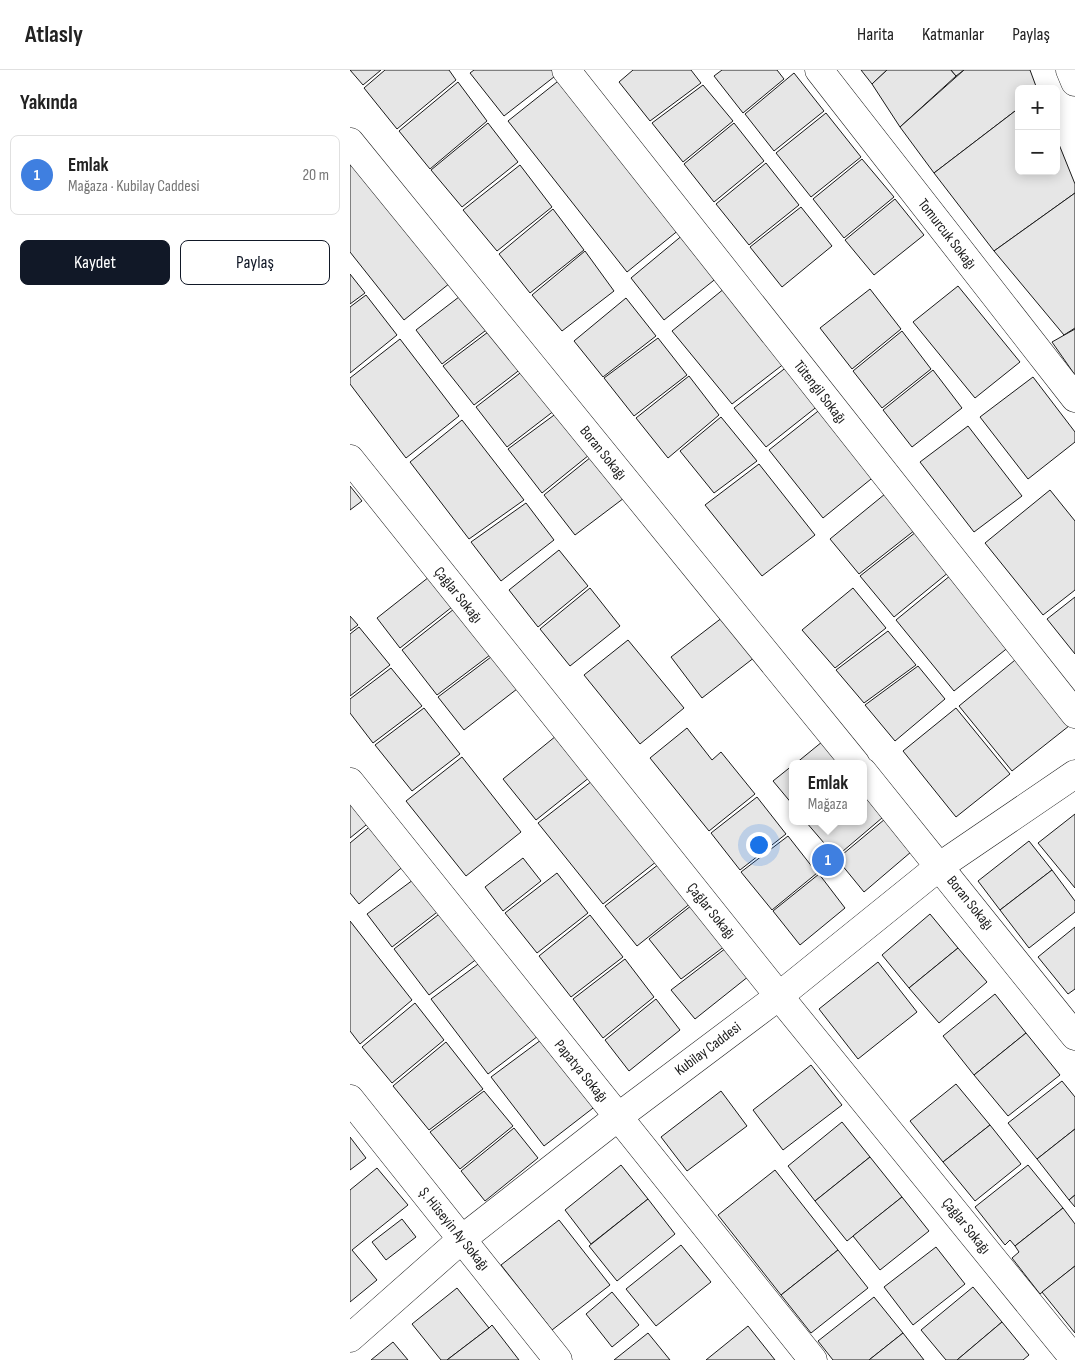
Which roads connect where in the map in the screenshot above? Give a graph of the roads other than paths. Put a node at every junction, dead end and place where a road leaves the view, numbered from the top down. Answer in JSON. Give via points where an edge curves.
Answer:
{"nodes":[{"id":1,"x":566,"y":70,"type":"edge"},
{"id":2,"x":820,"y":70,"type":"edge"},
{"id":3,"x":1070,"y":70,"type":"edge"},
{"id":4,"x":1075,"y":82,"type":"edge"},
{"id":5,"x":350,"y":142,"type":"edge"},
{"id":6,"x":1075,"y":398,"type":"edge"},
{"id":7,"x":350,"y":459,"type":"edge"},
{"id":8,"x":1075,"y":714,"type":"edge"},
{"id":9,"x":853,"y":760,"type":"edge"},
{"id":10,"x":1075,"y":774,"type":"edge"},
{"id":11,"x":867,"y":777,"type":"edge"},
{"id":12,"x":350,"y":782,"type":"edge"},
{"id":13,"x":940,"y":866,"type":"junction"},
{"id":14,"x":779,"y":996,"type":"junction"},
{"id":15,"x":1075,"y":1036,"type":"edge"},
{"id":16,"x":350,"y":1099,"type":"edge"},
{"id":17,"x":618,"y":1118,"type":"junction"},
{"id":18,"x":462,"y":1239,"type":"junction"},
{"id":19,"x":350,"y":1338,"type":"edge"},
{"id":20,"x":558,"y":1360,"type":"edge"},
{"id":21,"x":813,"y":1360,"type":"edge"},
{"id":22,"x":1075,"y":1360,"type":"edge"}],
"edges":[{"from":1,"to":8,"type":"street","name":"Tütengil Sokağı"},
{"from":2,"to":6,"type":"street","name":"Tomurcuk Sokağı"},
{"from":3,"to":4,"type":"street"},
{"from":5,"to":9,"type":"street","name":"Boran Sokağı"},
{"from":7,"to":14,"type":"street","name":"Çağlar Sokağı"},
{"from":10,"to":13,"type":"street","name":"Kubilay Caddesi"},
{"from":11,"to":13,"type":"street","name":"Boran Sokağı"},
{"from":12,"to":17,"type":"street","name":"Papatya Sokağı"},
{"from":13,"to":14,"type":"street","name":"Kubilay Caddesi"},
{"from":13,"to":15,"type":"street","name":"Boran Sokağı"},
{"from":14,"to":17,"type":"street","name":"Kubilay Caddesi"},
{"from":14,"to":22,"type":"street","name":"Çağlar Sokağı"},
{"from":16,"to":18,"type":"street","name":"Ş. Hüseyin Ay Sokağı"},
{"from":17,"to":18,"type":"street","name":"Kubilay Caddesi"},
{"from":17,"to":21,"type":"street","name":"Papatya Sokağı"},
{"from":18,"to":19,"type":"street","name":"Kubilay Caddesi"},
{"from":18,"to":20,"type":"street","name":"Ş. Hüseyin Ay Sokağı"}]}
